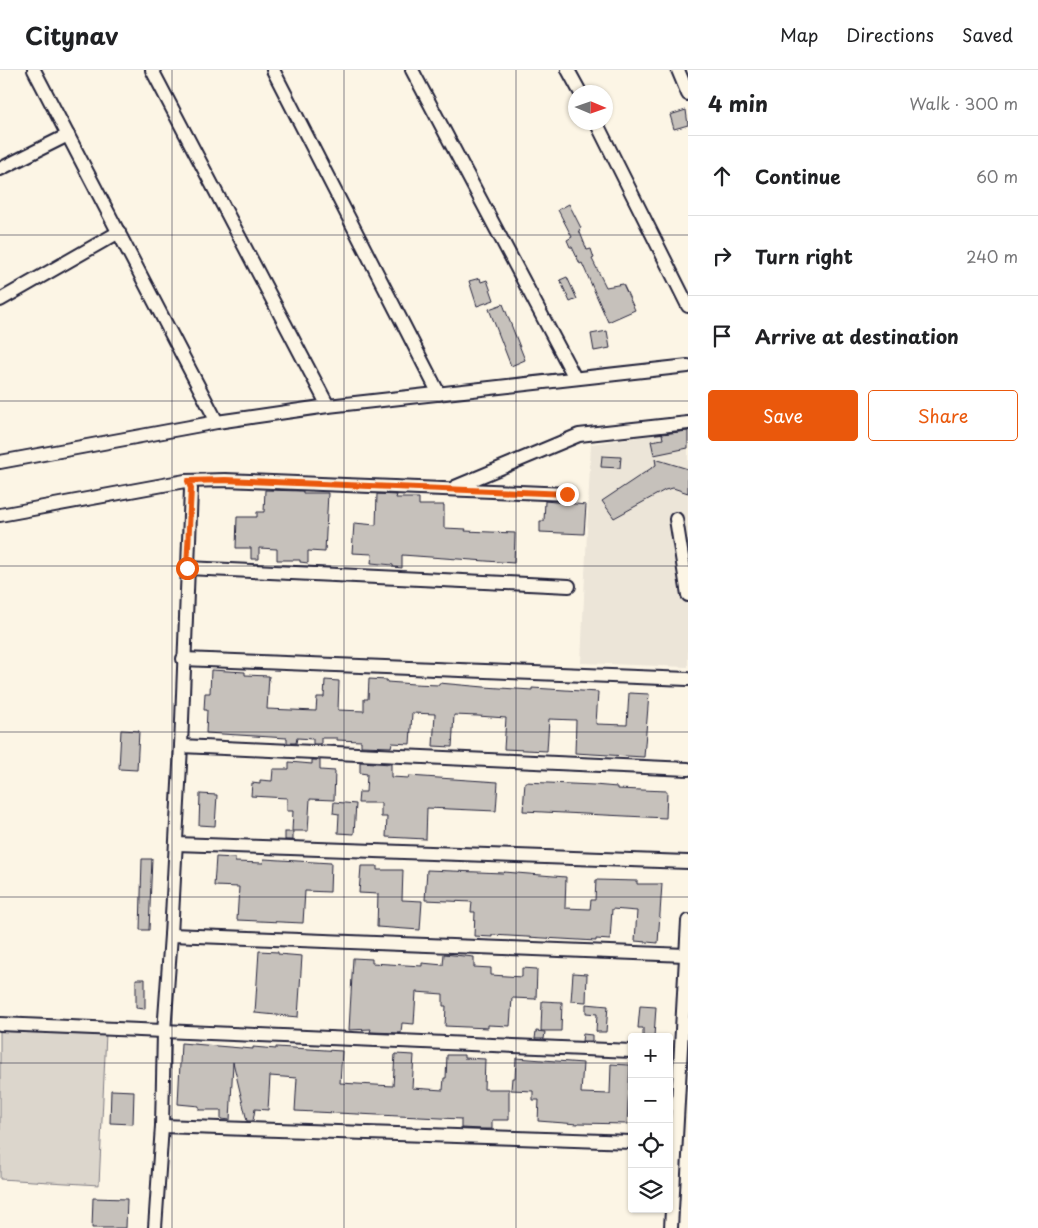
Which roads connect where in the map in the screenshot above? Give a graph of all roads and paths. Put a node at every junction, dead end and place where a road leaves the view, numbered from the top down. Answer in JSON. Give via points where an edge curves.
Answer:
{"nodes":[{"id":1,"x":34,"y":70,"type":"edge"},
{"id":2,"x":152,"y":70,"type":"edge"},
{"id":3,"x":272,"y":70,"type":"edge"},
{"id":4,"x":412,"y":70,"type":"edge"},
{"id":5,"x":568,"y":70,"type":"edge"},
{"id":6,"x":678,"y":70,"type":"edge"},
{"id":7,"x":576,"y":85,"type":"edge"},
{"id":8,"x":688,"y":94,"type":"edge"},
{"id":9,"x":600,"y":130,"type":"edge"},
{"id":10,"x":68,"y":134,"type":"junction"},
{"id":11,"x":0,"y":168,"type":"edge"},
{"id":12,"x":119,"y":232,"type":"junction"},
{"id":13,"x":0,"y":300,"type":"edge"},
{"id":14,"x":688,"y":306,"type":"edge"},
{"id":15,"x":688,"y":366,"type":"edge"},
{"id":16,"x":575,"y":378,"type":"junction"},
{"id":17,"x":439,"y":394,"type":"junction"},
{"id":18,"x":328,"y":406,"type":"junction"},
{"id":19,"x":217,"y":422,"type":"junction"},
{"id":20,"x":688,"y":423,"type":"edge"},
{"id":21,"x":0,"y":462,"type":"edge"},
{"id":22,"x":188,"y":481,"type":"junction"},
{"id":23,"x":450,"y":489,"type":"junction"},
{"id":24,"x":567,"y":494,"type":"dead end"},
{"id":25,"x":0,"y":515,"type":"edge"},
{"id":26,"x":676,"y":519,"type":"dead end"},
{"id":27,"x":187,"y":568,"type":"junction"},
{"id":28,"x":569,"y":586,"type":"dead end"},
{"id":29,"x":688,"y":596,"type":"edge"},
{"id":30,"x":183,"y":659,"type":"junction"},
{"id":31,"x":688,"y":679,"type":"edge"},
{"id":32,"x":181,"y":746,"type":"junction"},
{"id":33,"x":688,"y":769,"type":"edge"},
{"id":34,"x":176,"y":844,"type":"junction"},
{"id":35,"x":688,"y":862,"type":"edge"},
{"id":36,"x":688,"y":921,"type":"edge"},
{"id":37,"x":171,"y":934,"type":"junction"},
{"id":38,"x":686,"y":955,"type":"junction"},
{"id":39,"x":0,"y":1024,"type":"edge"},
{"id":40,"x":164,"y":1032,"type":"junction"},
{"id":41,"x":628,"y":1051,"type":"edge"},
{"id":42,"x":679,"y":1053,"type":"edge"},
{"id":43,"x":162,"y":1126,"type":"junction"},
{"id":44,"x":628,"y":1142,"type":"edge"},
{"id":45,"x":673,"y":1144,"type":"edge"},
{"id":46,"x":672,"y":1168,"type":"edge"},
{"id":47,"x":155,"y":1228,"type":"edge"},
{"id":48,"x":671,"y":1228,"type":"edge"}],
"edges":[{"from":1,"to":10,"type":"street"},
{"from":2,"to":18,"type":"street"},
{"from":3,"to":17,"type":"street"},
{"from":4,"to":16,"type":"street"},
{"from":5,"to":7,"type":"street"},
{"from":6,"to":8,"type":"street"},
{"from":9,"to":14,"type":"street"},
{"from":10,"to":11,"type":"street"},
{"from":10,"to":12,"type":"street"},
{"from":12,"to":13,"type":"street"},
{"from":12,"to":19,"type":"street"},
{"from":15,"to":16,"type":"street"},
{"from":16,"to":17,"type":"street"},
{"from":17,"to":18,"type":"street"},
{"from":18,"to":19,"type":"street"},
{"from":19,"to":21,"type":"street"},
{"from":20,"to":23,"type":"street","via":[[579,435]]},
{"from":22,"to":23,"type":"street"},
{"from":22,"to":25,"type":"street"},
{"from":22,"to":27,"type":"street","via":[[191,488]]},
{"from":23,"to":24,"type":"street"},
{"from":26,"to":29,"type":"street"},
{"from":27,"to":28,"type":"street"},
{"from":27,"to":30,"type":"street"},
{"from":30,"to":31,"type":"street"},
{"from":30,"to":32,"type":"street"},
{"from":32,"to":33,"type":"street"},
{"from":32,"to":34,"type":"street"},
{"from":34,"to":35,"type":"street"},
{"from":34,"to":37,"type":"street"},
{"from":36,"to":38,"type":"street"},
{"from":37,"to":38,"type":"street"},
{"from":37,"to":40,"type":"street"},
{"from":38,"to":42,"type":"street"},
{"from":39,"to":40,"type":"street"},
{"from":40,"to":41,"type":"street"},
{"from":40,"to":43,"type":"street"},
{"from":42,"to":45,"type":"street"},
{"from":43,"to":44,"type":"street"},
{"from":43,"to":47,"type":"street"},
{"from":46,"to":48,"type":"street"}]}
